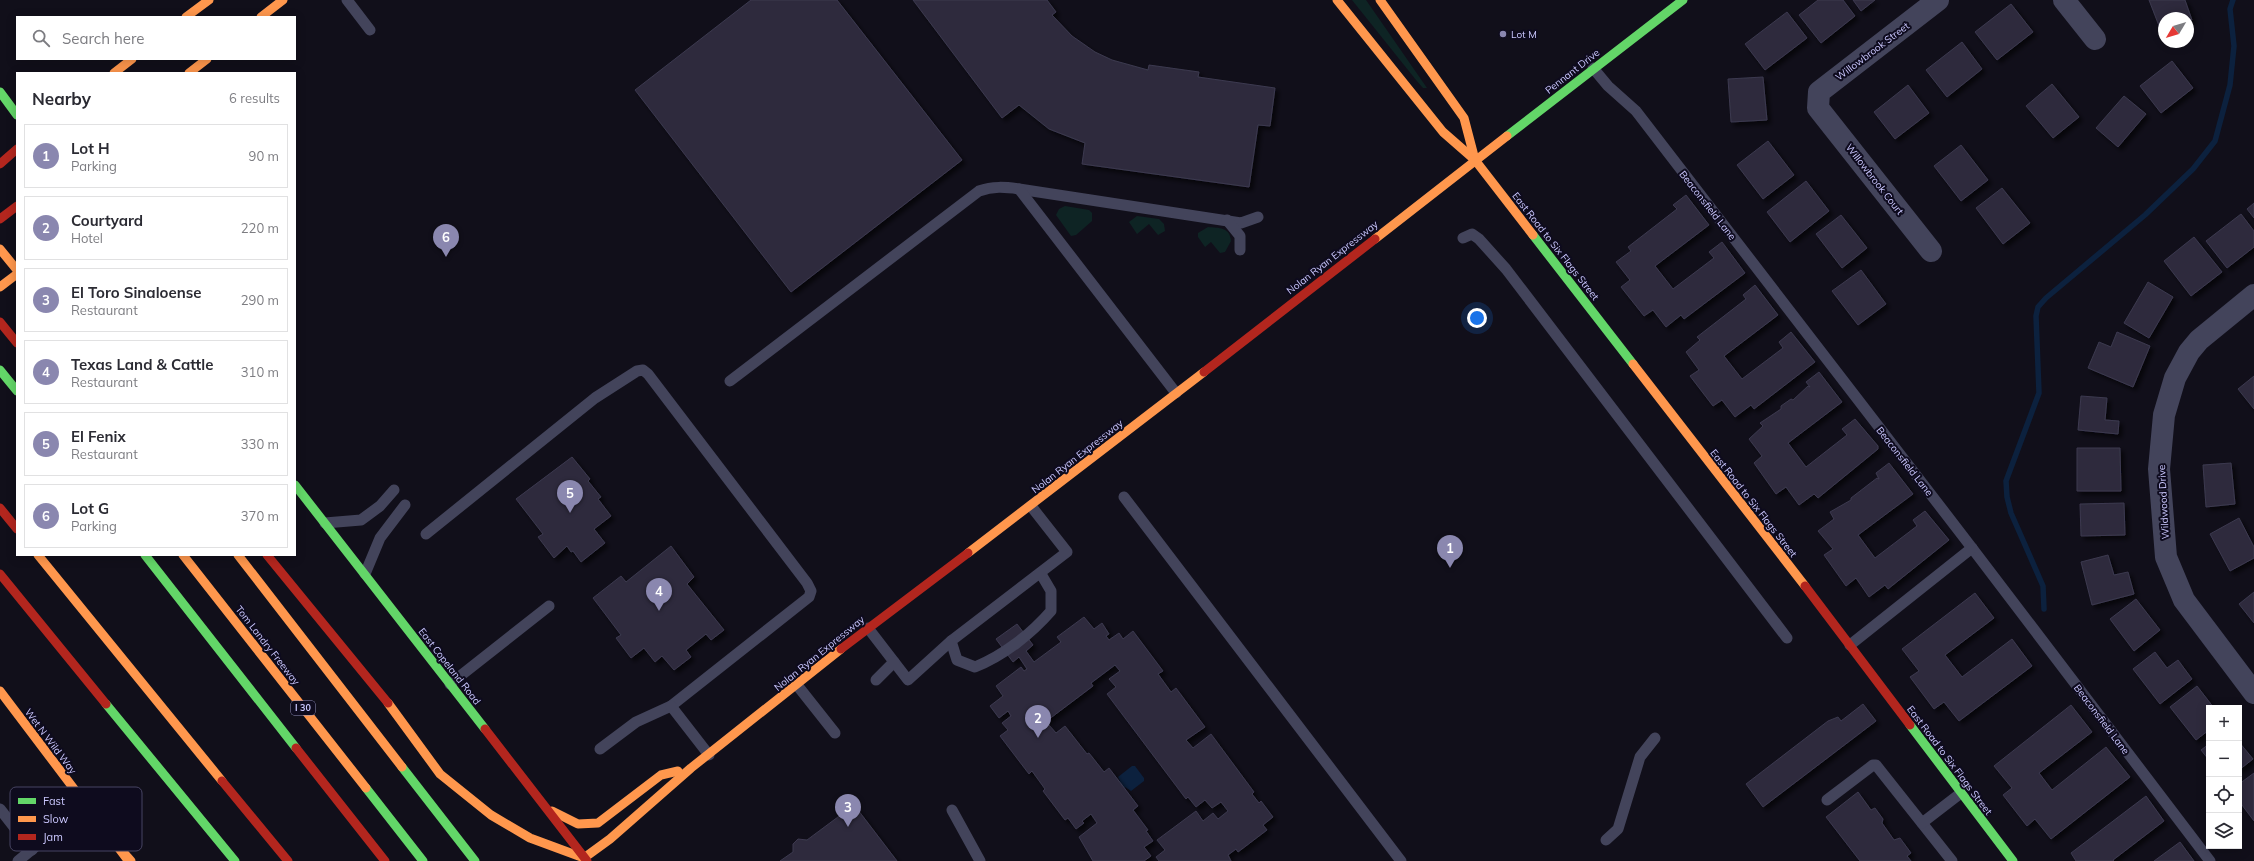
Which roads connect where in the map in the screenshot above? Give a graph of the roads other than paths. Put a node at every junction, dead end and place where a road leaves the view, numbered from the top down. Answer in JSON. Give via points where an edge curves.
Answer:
{"nodes":[{"id":1,"x":208,"y":0,"type":"edge"},
{"id":2,"x":284,"y":0,"type":"edge"},
{"id":3,"x":347,"y":0,"type":"edge"},
{"id":4,"x":1337,"y":0,"type":"edge"},
{"id":5,"x":1380,"y":0,"type":"edge"},
{"id":6,"x":1683,"y":0,"type":"edge"},
{"id":7,"x":1938,"y":0,"type":"edge"},
{"id":8,"x":2064,"y":0,"type":"edge"},
{"id":9,"x":187,"y":16,"type":"edge"},
{"id":10,"x":263,"y":16,"type":"edge"},
{"id":11,"x":370,"y":30,"type":"dead end"},
{"id":12,"x":2096,"y":39,"type":"dead end"},
{"id":13,"x":131,"y":60,"type":"edge"},
{"id":14,"x":206,"y":60,"type":"edge"},
{"id":15,"x":1593,"y":68,"type":"junction"},
{"id":16,"x":115,"y":72,"type":"edge"},
{"id":17,"x":190,"y":72,"type":"edge"},
{"id":18,"x":0,"y":92,"type":"edge"},
{"id":19,"x":1818,"y":108,"type":"joint"},
{"id":20,"x":16,"y":114,"type":"edge"},
{"id":21,"x":16,"y":150,"type":"edge"},
{"id":22,"x":1475,"y":160,"type":"junction"},
{"id":23,"x":0,"y":164,"type":"edge"},
{"id":24,"x":1020,"y":188,"type":"junction"},
{"id":25,"x":16,"y":207,"type":"edge"},
{"id":26,"x":3,"y":217,"type":"edge"},
{"id":27,"x":1258,"y":218,"type":"dead end"},
{"id":28,"x":1226,"y":220,"type":"junction"},
{"id":29,"x":1463,"y":238,"type":"dead end"},
{"id":30,"x":0,"y":249,"type":"edge"},
{"id":31,"x":1240,"y":250,"type":"dead end"},
{"id":32,"x":1931,"y":251,"type":"dead end"},
{"id":33,"x":16,"y":269,"type":"edge"},
{"id":34,"x":16,"y":275,"type":"edge"},
{"id":35,"x":0,"y":288,"type":"edge"},
{"id":36,"x":2253,"y":298,"type":"edge"},
{"id":37,"x":0,"y":322,"type":"edge"},
{"id":38,"x":16,"y":343,"type":"edge"},
{"id":39,"x":0,"y":370,"type":"edge"},
{"id":40,"x":730,"y":382,"type":"dead end"},
{"id":41,"x":16,"y":391,"type":"edge"},
{"id":42,"x":1176,"y":393,"type":"junction"},
{"id":43,"x":296,"y":486,"type":"edge"},
{"id":44,"x":394,"y":490,"type":"dead end"},
{"id":45,"x":1124,"y":497,"type":"dead end"},
{"id":46,"x":405,"y":505,"type":"dead end"},
{"id":47,"x":1031,"y":506,"type":"junction"},
{"id":48,"x":0,"y":508,"type":"edge"},
{"id":49,"x":325,"y":523,"type":"junction"},
{"id":50,"x":16,"y":528,"type":"edge"},
{"id":51,"x":426,"y":534,"type":"dead end"},
{"id":52,"x":1972,"y":548,"type":"junction"},
{"id":53,"x":39,"y":556,"type":"edge"},
{"id":54,"x":146,"y":556,"type":"edge"},
{"id":55,"x":184,"y":556,"type":"edge"},
{"id":56,"x":239,"y":556,"type":"edge"},
{"id":57,"x":268,"y":556,"type":"edge"},
{"id":58,"x":0,"y":574,"type":"edge"},
{"id":59,"x":365,"y":574,"type":"junction"},
{"id":60,"x":1041,"y":574,"type":"junction"},
{"id":61,"x":549,"y":606,"type":"dead end"},
{"id":62,"x":868,"y":628,"type":"junction"},
{"id":63,"x":1787,"y":638,"type":"dead end"},
{"id":64,"x":951,"y":641,"type":"junction"},
{"id":65,"x":1850,"y":645,"type":"junction"},
{"id":66,"x":894,"y":662,"type":"junction"},
{"id":67,"x":876,"y":680,"type":"dead end"},
{"id":68,"x":450,"y":684,"type":"junction"},
{"id":69,"x":797,"y":685,"type":"junction"},
{"id":70,"x":0,"y":691,"type":"edge"},
{"id":71,"x":2254,"y":693,"type":"edge"},
{"id":72,"x":671,"y":706,"type":"junction"},
{"id":73,"x":835,"y":733,"type":"dead end"},
{"id":74,"x":1655,"y":738,"type":"dead end"},
{"id":75,"x":600,"y":749,"type":"dead end"},
{"id":76,"x":709,"y":755,"type":"junction"},
{"id":77,"x":691,"y":768,"type":"junction"},
{"id":78,"x":72,"y":787,"type":"edge"},
{"id":79,"x":1961,"y":793,"type":"junction"},
{"id":80,"x":1827,"y":800,"type":"dead end"},
{"id":81,"x":546,"y":808,"type":"junction"},
{"id":82,"x":0,"y":809,"type":"edge"},
{"id":83,"x":952,"y":810,"type":"dead end"},
{"id":84,"x":10,"y":822,"type":"edge"},
{"id":85,"x":1922,"y":823,"type":"junction"},
{"id":86,"x":1606,"y":840,"type":"dead end"},
{"id":87,"x":31,"y":851,"type":"edge"},
{"id":88,"x":122,"y":851,"type":"edge"},
{"id":89,"x":586,"y":859,"type":"edge"},
{"id":90,"x":18,"y":861,"type":"edge"},
{"id":91,"x":130,"y":861,"type":"edge"},
{"id":92,"x":235,"y":861,"type":"edge"},
{"id":93,"x":288,"y":861,"type":"edge"},
{"id":94,"x":384,"y":861,"type":"edge"},
{"id":95,"x":423,"y":861,"type":"edge"},
{"id":96,"x":475,"y":861,"type":"edge"},
{"id":97,"x":980,"y":861,"type":"edge"},
{"id":98,"x":1401,"y":861,"type":"edge"},
{"id":99,"x":1952,"y":861,"type":"edge"},
{"id":100,"x":2013,"y":861,"type":"edge"},
{"id":101,"x":2210,"y":861,"type":"edge"}],
"edges":[{"from":1,"to":9,"type":"main road"},
{"from":2,"to":10,"type":"main road"},
{"from":3,"to":11,"type":"lane"},
{"from":4,"to":22,"type":"main road","name":"East Road to Six Flags Street","via":[[1443,132]]},
{"from":5,"to":22,"type":"main road","name":"East Road to Six Flags Street","via":[[1464,118]]},
{"from":6,"to":15,"type":"main road","name":"Pennant Drive"},
{"from":7,"to":19,"type":"street","name":"Willowbrook Street","via":[[1819,92]]},
{"from":8,"to":12,"type":"street"},
{"from":13,"to":16,"type":"main road"},
{"from":14,"to":17,"type":"main road"},
{"from":15,"to":22,"type":"main road","name":"Pennant Drive"},
{"from":15,"to":52,"type":"lane","name":"Beaconsfield Lane","via":[[1608,86],[1636,111]]},
{"from":18,"to":20,"type":"main road"},
{"from":19,"to":32,"type":"street","name":"Willowbrook Court"},
{"from":21,"to":23,"type":"main road"},
{"from":22,"to":42,"type":"main road","name":"Nolan Ryan Expressway"},
{"from":22,"to":65,"type":"main road","name":"East Road to Six Flags Street"},
{"from":24,"to":28,"type":"lane"},
{"from":24,"to":40,"type":"lane","via":[[990,187],[980,191]]},
{"from":24,"to":42,"type":"lane"},
{"from":25,"to":26,"type":"main road"},
{"from":27,"to":28,"type":"lane","via":[[1241,223]]},
{"from":28,"to":31,"type":"lane","via":[[1240,236]]},
{"from":29,"to":63,"type":"lane","via":[[1472,234],[1479,239],[1506,269]]},
{"from":30,"to":33,"type":"main road"},
{"from":34,"to":35,"type":"main road"},
{"from":36,"to":71,"type":"street","name":"Wildwood Drive","via":[[2199,340],[2189,352],[2176,378],[2164,415],[2159,469],[2166,557],[2184,600]]},
{"from":37,"to":38,"type":"main road"},
{"from":39,"to":41,"type":"main road"},
{"from":42,"to":47,"type":"main road","name":"Nolan Ryan Expressway"},
{"from":43,"to":49,"type":"main road","name":"East Copeland Road"},
{"from":44,"to":49,"type":"lane","via":[[380,506],[361,520]]},
{"from":45,"to":98,"type":"lane"},
{"from":46,"to":59,"type":"lane","via":[[380,538]]},
{"from":47,"to":60,"type":"lane","via":[[1067,552]]},
{"from":47,"to":62,"type":"main road","name":"Nolan Ryan Expressway"},
{"from":48,"to":50,"type":"main road"},
{"from":49,"to":59,"type":"main road","name":"East Copeland Road"},
{"from":51,"to":72,"type":"lane","via":[[595,398],[637,371],[644,370],[811,591],[809,597]]},
{"from":52,"to":65,"type":"lane"},
{"from":52,"to":101,"type":"lane","name":"Beaconsfield Lane"},
{"from":53,"to":93,"type":"main road"},
{"from":54,"to":94,"type":"main road"},
{"from":55,"to":95,"type":"main road","name":"Tom Landry Freeway","number":"I 30"},
{"from":56,"to":96,"type":"main road"},
{"from":57,"to":89,"type":"main road","via":[[378,691],[440,774],[491,815],[530,838]]},
{"from":58,"to":92,"type":"main road"},
{"from":59,"to":68,"type":"main road","name":"East Copeland Road"},
{"from":60,"to":64,"type":"lane"},
{"from":60,"to":64,"type":"lane","via":[[1051,591],[1051,611],[994,659],[975,667],[958,660]]},
{"from":61,"to":68,"type":"lane"},
{"from":62,"to":66,"type":"lane"},
{"from":62,"to":69,"type":"main road","name":"Nolan Ryan Expressway"},
{"from":64,"to":66,"type":"lane","via":[[908,680]]},
{"from":65,"to":79,"type":"main road","name":"East Road to Six Flags Street"},
{"from":66,"to":67,"type":"lane"},
{"from":68,"to":81,"type":"main road","name":"East Copeland Road"},
{"from":69,"to":73,"type":"lane"},
{"from":69,"to":76,"type":"main road","name":"Nolan Ryan Expressway"},
{"from":70,"to":78,"type":"main road","name":"Wet N Wild Way"},
{"from":72,"to":75,"type":"lane","via":[[636,722]]},
{"from":72,"to":76,"type":"lane"},
{"from":74,"to":86,"type":"lane","via":[[1640,757],[1618,829]]},
{"from":76,"to":77,"type":"main road","name":"Nolan Ryan Expressway"},
{"from":77,"to":81,"type":"main road","name":"Nolan Ryan Expressway","via":[[661,775],[598,823],[578,824]]},
{"from":77,"to":89,"type":"main road","name":"Nolan Ryan Expressway"},
{"from":79,"to":85,"type":"lane"},
{"from":79,"to":100,"type":"main road","name":"East Road to Six Flags Street"},
{"from":80,"to":85,"type":"lane","via":[[1876,765]]},
{"from":81,"to":89,"type":"main road","name":"East Copeland Road"},
{"from":82,"to":84,"type":"lane"},
{"from":83,"to":97,"type":"lane"},
{"from":85,"to":99,"type":"lane"},
{"from":87,"to":90,"type":"lane"},
{"from":88,"to":91,"type":"main road","name":"Wet N Wild Way"}]}
